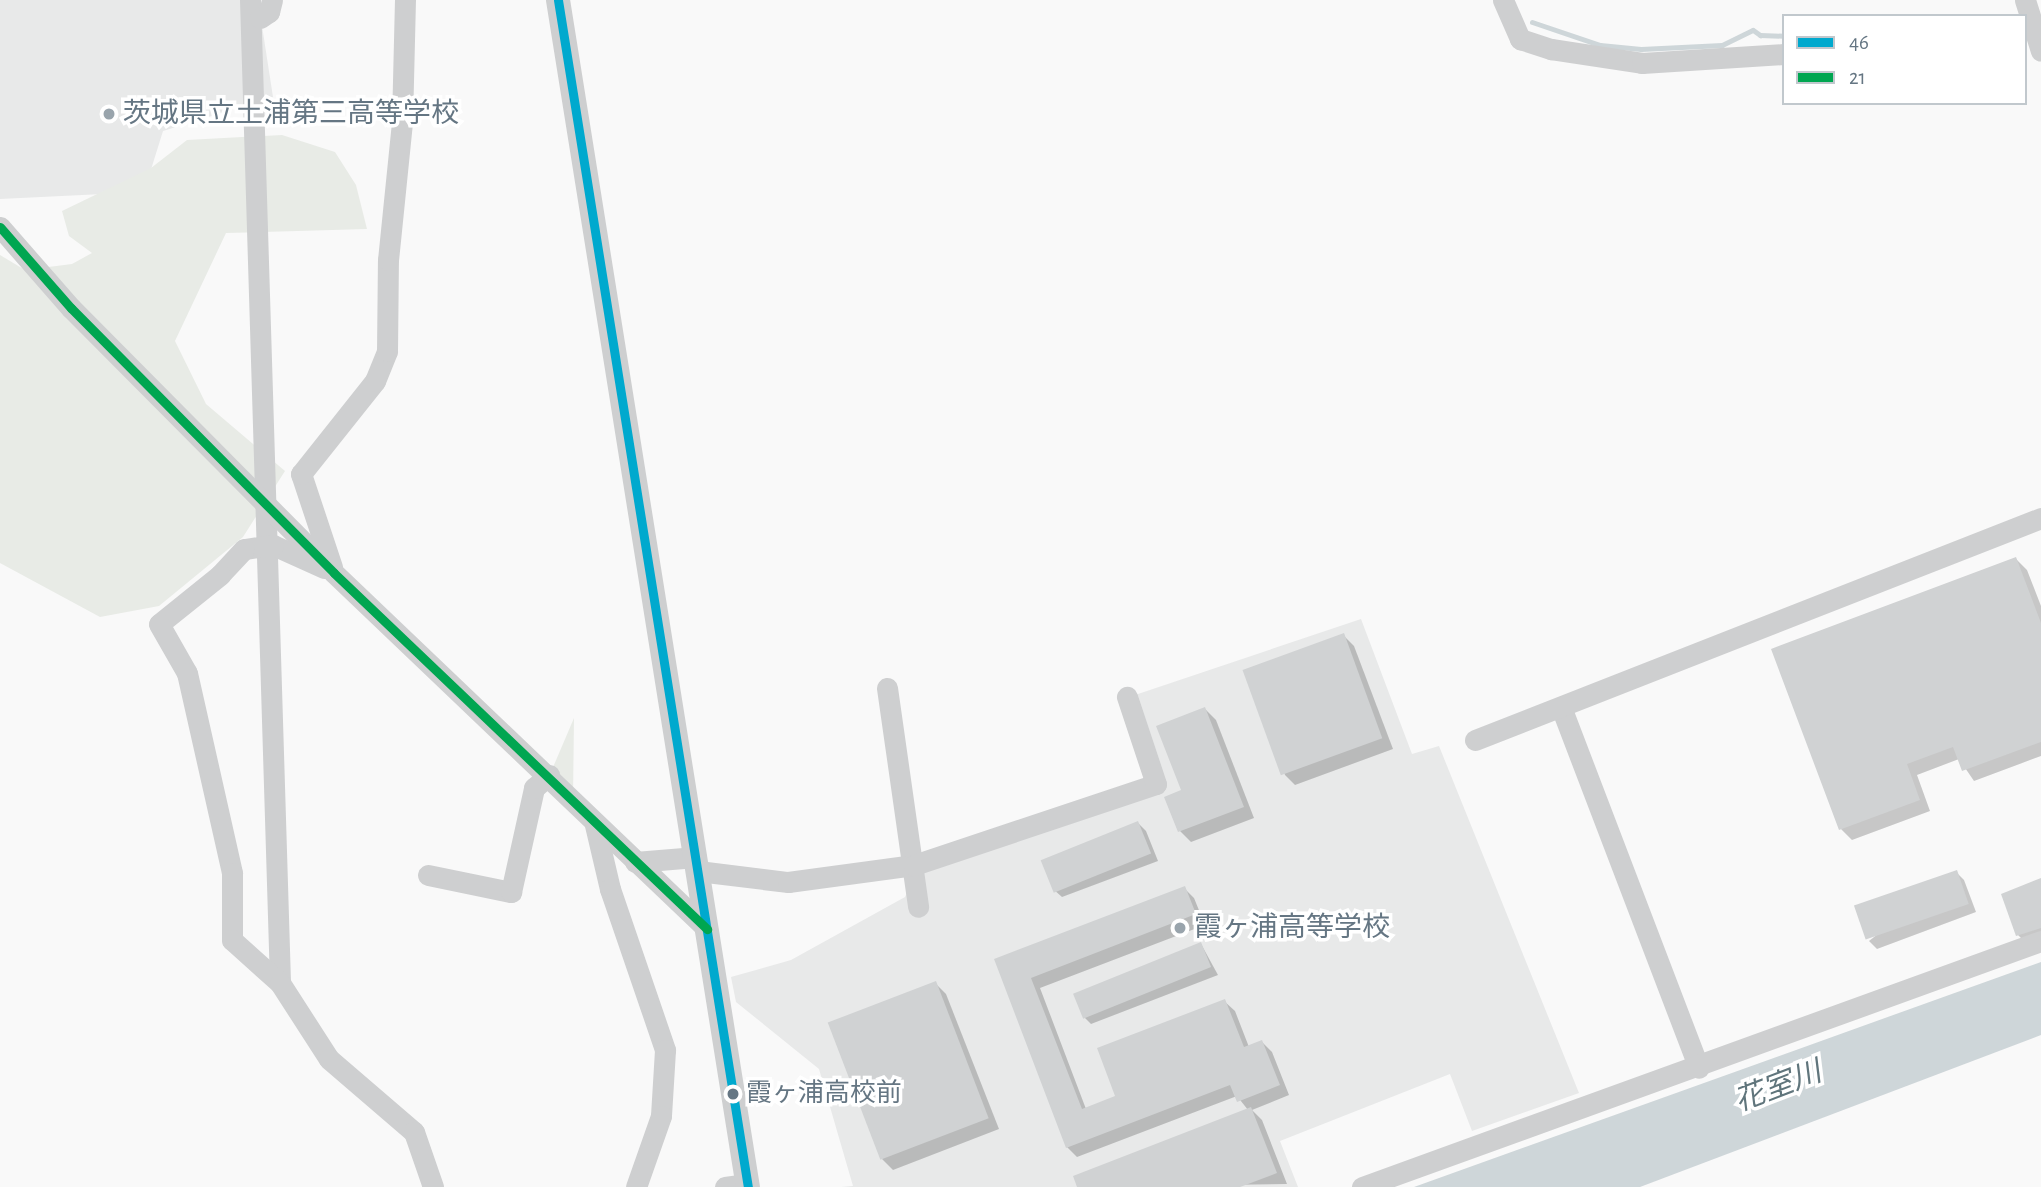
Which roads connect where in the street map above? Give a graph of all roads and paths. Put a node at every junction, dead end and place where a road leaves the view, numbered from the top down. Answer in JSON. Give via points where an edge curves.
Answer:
{"nodes":[{"id":1,"x":272,"y":0,"type":"edge"},
{"id":2,"x":405,"y":0,"type":"edge"},
{"id":3,"x":558,"y":0,"type":"edge"},
{"id":4,"x":1503,"y":0,"type":"edge"},
{"id":5,"x":2025,"y":0,"type":"edge"},
{"id":6,"x":255,"y":9,"type":"edge"},
{"id":7,"x":2034,"y":42,"type":"edge"},
{"id":8,"x":1782,"y":54,"type":"edge"},
{"id":9,"x":0,"y":227,"type":"edge"},
{"id":10,"x":266,"y":501,"type":"junction"},
{"id":11,"x":2041,"y":518,"type":"edge"},
{"id":12,"x":267,"y":546,"type":"junction"},
{"id":13,"x":334,"y":573,"type":"junction"},
{"id":14,"x":887,"y":688,"type":"dead end"},
{"id":15,"x":1127,"y":697,"type":"dead end"},
{"id":16,"x":1561,"y":707,"type":"junction"},
{"id":17,"x":1475,"y":740,"type":"dead end"},
{"id":18,"x":549,"y":775,"type":"junction"},
{"id":19,"x":595,"y":825,"type":"junction"},
{"id":20,"x":635,"y":862,"type":"junction"},
{"id":21,"x":697,"y":864,"type":"junction"},
{"id":22,"x":914,"y":865,"type":"junction"},
{"id":23,"x":428,"y":875,"type":"dead end"},
{"id":24,"x":918,"y":907,"type":"dead end"},
{"id":25,"x":707,"y":929,"type":"junction"},
{"id":26,"x":2041,"y":941,"type":"edge"},
{"id":27,"x":280,"y":982,"type":"junction"},
{"id":28,"x":1699,"y":1068,"type":"junction"},
{"id":29,"x":740,"y":1186,"type":"edge"},
{"id":30,"x":432,"y":1187,"type":"edge"},
{"id":31,"x":636,"y":1187,"type":"edge"},
{"id":32,"x":1362,"y":1187,"type":"edge"}],
"edges":[{"from":1,"to":6,"type":"street","via":[[269,12]]},
{"from":2,"to":13,"type":"street","via":[[387,351],[375,381],[301,474]]},
{"from":3,"to":21,"type":"street"},
{"from":4,"to":8,"type":"street","via":[[1520,39],[1551,50],[1642,63]]},
{"from":5,"to":7,"type":"street"},
{"from":6,"to":10,"type":"street"},
{"from":9,"to":10,"type":"street","via":[[71,308]]},
{"from":10,"to":12,"type":"street"},
{"from":10,"to":13,"type":"street"},
{"from":11,"to":16,"type":"street"},
{"from":12,"to":13,"type":"street","via":[[274,545]]},
{"from":12,"to":27,"type":"street"},
{"from":12,"to":27,"type":"street","via":[[244,549],[220,575],[159,624],[187,673],[232,873],[232,940]]},
{"from":13,"to":18,"type":"street"},
{"from":14,"to":22,"type":"street"},
{"from":15,"to":22,"type":"street","via":[[1156,784]]},
{"from":16,"to":17,"type":"street"},
{"from":16,"to":28,"type":"street"},
{"from":18,"to":19,"type":"street"},
{"from":18,"to":23,"type":"street","via":[[534,788],[511,892]]},
{"from":19,"to":20,"type":"street"},
{"from":19,"to":31,"type":"street","via":[[610,888],[665,1050],[661,1116]]},
{"from":20,"to":21,"type":"street"},
{"from":20,"to":25,"type":"street"},
{"from":21,"to":22,"type":"street","via":[[818,881]]},
{"from":21,"to":25,"type":"street"},
{"from":22,"to":24,"type":"street"},
{"from":25,"to":29,"type":"street"},
{"from":26,"to":28,"type":"street"},
{"from":27,"to":30,"type":"street","via":[[329,1059],[414,1132]]},
{"from":28,"to":32,"type":"street"}]}
